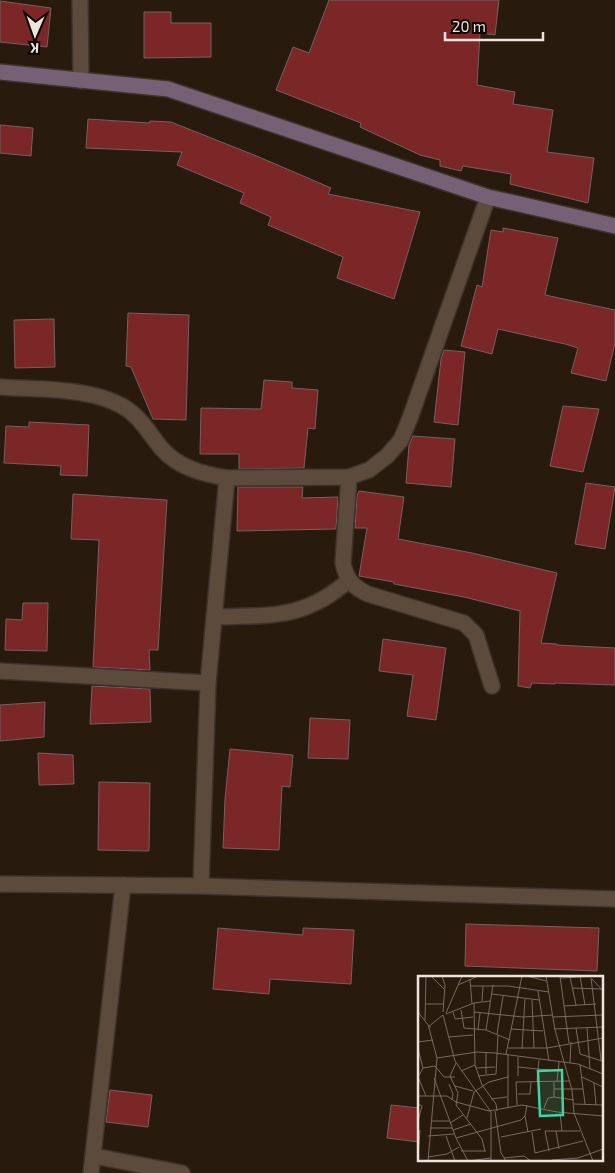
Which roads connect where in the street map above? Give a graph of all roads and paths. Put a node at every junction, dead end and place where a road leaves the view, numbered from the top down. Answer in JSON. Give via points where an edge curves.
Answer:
{"nodes":[{"id":1,"x":80,"y":0,"type":"edge"},
{"id":2,"x":0,"y":72,"type":"edge"},
{"id":3,"x":81,"y":81,"type":"junction"},
{"id":4,"x":488,"y":197,"type":"junction"},
{"id":5,"x":615,"y":226,"type":"edge"},
{"id":6,"x":0,"y":387,"type":"edge"},
{"id":7,"x":349,"y":477,"type":"junction"},
{"id":8,"x":227,"y":478,"type":"junction"},
{"id":9,"x":349,"y":580,"type":"junction"},
{"id":10,"x":214,"y":617,"type":"junction"},
{"id":11,"x":0,"y":671,"type":"edge"},
{"id":12,"x":208,"y":683,"type":"junction"},
{"id":13,"x":492,"y":686,"type":"dead end"},
{"id":14,"x":0,"y":884,"type":"edge"},
{"id":15,"x":123,"y":885,"type":"junction"},
{"id":16,"x":201,"y":886,"type":"junction"},
{"id":17,"x":615,"y":899,"type":"edge"},
{"id":18,"x":94,"y":1156,"type":"junction"},
{"id":19,"x":91,"y":1173,"type":"edge"},
{"id":20,"x":182,"y":1173,"type":"edge"}],
"edges":[{"from":1,"to":3,"type":"street"},
{"from":2,"to":3,"type":"street"},
{"from":3,"to":4,"type":"street","via":[[168,89]]},
{"from":4,"to":5,"type":"street"},
{"from":4,"to":7,"type":"street","via":[[400,440],[369,470]]},
{"from":6,"to":8,"type":"street","via":[[86,394],[108,399],[140,421],[164,451],[181,464],[200,474]]},
{"from":7,"to":8,"type":"street"},
{"from":7,"to":9,"type":"street","via":[[343,563]]},
{"from":8,"to":10,"type":"street"},
{"from":9,"to":10,"type":"street","via":[[320,602],[300,610]]},
{"from":9,"to":13,"type":"street","via":[[368,594],[464,623],[476,635]]},
{"from":10,"to":12,"type":"street"},
{"from":11,"to":12,"type":"street"},
{"from":12,"to":16,"type":"street"},
{"from":14,"to":15,"type":"street"},
{"from":15,"to":16,"type":"street"},
{"from":15,"to":18,"type":"street"},
{"from":16,"to":17,"type":"street"},
{"from":18,"to":19,"type":"street"},
{"from":18,"to":20,"type":"street"}]}
